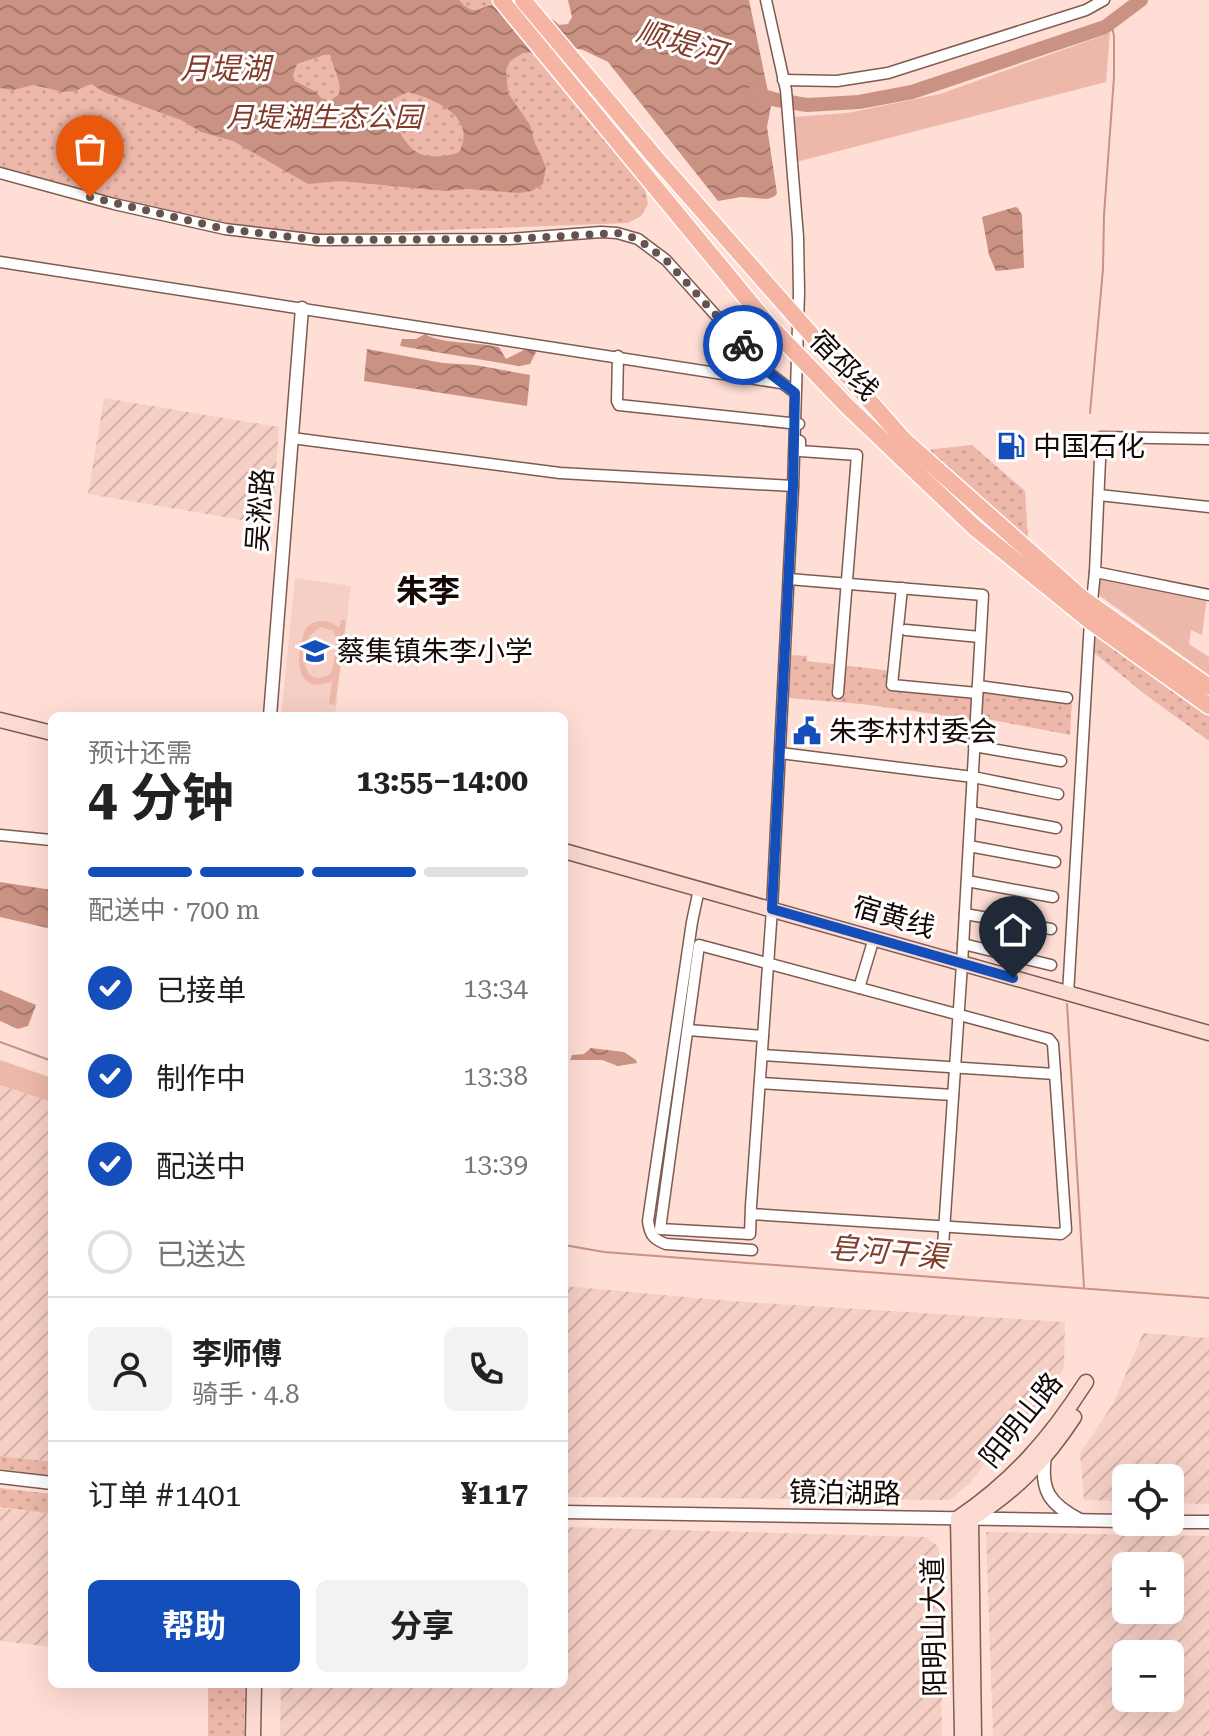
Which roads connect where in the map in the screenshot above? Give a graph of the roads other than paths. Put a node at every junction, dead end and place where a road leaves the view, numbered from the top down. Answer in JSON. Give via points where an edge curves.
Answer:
{"nodes":[{"id":1,"x":523,"y":0,"type":"edge"},
{"id":2,"x":766,"y":0,"type":"edge"},
{"id":3,"x":1104,"y":0,"type":"edge"},
{"id":4,"x":504,"y":3,"type":"edge"},
{"id":5,"x":784,"y":85,"type":"junction"},
{"id":6,"x":0,"y":173,"type":"edge"},
{"id":7,"x":0,"y":262,"type":"edge"},
{"id":8,"x":302,"y":308,"type":"junction"},
{"id":9,"x":798,"y":319,"type":"junction"},
{"id":10,"x":796,"y":354,"type":"junction"},
{"id":11,"x":618,"y":356,"type":"junction"},
{"id":12,"x":782,"y":383,"type":"junction"},
{"id":13,"x":795,"y":393,"type":"junction"},
{"id":14,"x":795,"y":423,"type":"junction"},
{"id":15,"x":292,"y":438,"type":"junction"},
{"id":16,"x":1209,"y":439,"type":"edge"},
{"id":17,"x":793,"y":486,"type":"junction"},
{"id":18,"x":1099,"y":495,"type":"junction"},
{"id":19,"x":1209,"y":507,"type":"edge"},
{"id":20,"x":1095,"y":572,"type":"junction"},
{"id":21,"x":789,"y":579,"type":"junction"},
{"id":22,"x":848,"y":584,"type":"junction"},
{"id":23,"x":902,"y":588,"type":"junction"},
{"id":24,"x":1209,"y":595,"type":"edge"},
{"id":25,"x":1091,"y":613,"type":"junction"},
{"id":26,"x":906,"y":630,"type":"dead end"},
{"id":27,"x":980,"y":637,"type":"junction"},
{"id":28,"x":1209,"y":687,"type":"edge"},
{"id":29,"x":977,"y":690,"type":"junction"},
{"id":30,"x":838,"y":693,"type":"dead end"},
{"id":31,"x":1067,"y":698,"type":"dead end"},
{"id":32,"x":1209,"y":706,"type":"edge"},
{"id":33,"x":270,"y":712,"type":"edge"},
{"id":34,"x":0,"y":720,"type":"edge"},
{"id":35,"x":48,"y":732,"type":"edge"},
{"id":36,"x":974,"y":746,"type":"junction"},
{"id":37,"x":780,"y":753,"type":"junction"},
{"id":38,"x":1061,"y":761,"type":"dead end"},
{"id":39,"x":973,"y":777,"type":"junction"},
{"id":40,"x":1058,"y":794,"type":"dead end"},
{"id":41,"x":971,"y":812,"type":"junction"},
{"id":42,"x":1056,"y":828,"type":"dead end"},
{"id":43,"x":0,"y":835,"type":"edge"},
{"id":44,"x":48,"y":840,"type":"edge"},
{"id":45,"x":969,"y":846,"type":"junction"},
{"id":46,"x":568,"y":852,"type":"edge"},
{"id":47,"x":1055,"y":862,"type":"dead end"},
{"id":48,"x":967,"y":881,"type":"junction"},
{"id":49,"x":699,"y":889,"type":"junction"},
{"id":50,"x":1053,"y":897,"type":"dead end"},
{"id":51,"x":772,"y":909,"type":"junction"},
{"id":52,"x":965,"y":914,"type":"junction"},
{"id":53,"x":1051,"y":929,"type":"dead end"},
{"id":54,"x":874,"y":938,"type":"junction"},
{"id":55,"x":963,"y":944,"type":"junction"},
{"id":56,"x":768,"y":963,"type":"junction"},
{"id":57,"x":962,"y":964,"type":"junction"},
{"id":58,"x":1051,"y":965,"type":"dead end"},
{"id":59,"x":859,"y":988,"type":"junction"},
{"id":60,"x":1068,"y":994,"type":"junction"},
{"id":61,"x":959,"y":1015,"type":"junction"},
{"id":62,"x":1209,"y":1033,"type":"edge"},
{"id":63,"x":683,"y":1035,"type":"junction"},
{"id":64,"x":763,"y":1036,"type":"junction"},
{"id":65,"x":762,"y":1055,"type":"junction"},
{"id":66,"x":955,"y":1067,"type":"junction"},
{"id":67,"x":1055,"y":1074,"type":"junction"},
{"id":68,"x":760,"y":1083,"type":"junction"},
{"id":69,"x":953,"y":1095,"type":"junction"},
{"id":70,"x":751,"y":1214,"type":"junction"},
{"id":71,"x":944,"y":1227,"type":"junction"},
{"id":72,"x":943,"y":1246,"type":"dead end"},
{"id":73,"x":752,"y":1250,"type":"dead end"},
{"id":74,"x":1045,"y":1456,"type":"junction"},
{"id":75,"x":0,"y":1477,"type":"edge"},
{"id":76,"x":48,"y":1483,"type":"edge"},
{"id":77,"x":568,"y":1512,"type":"edge"},
{"id":78,"x":965,"y":1518,"type":"junction"},
{"id":79,"x":1083,"y":1521,"type":"junction"},
{"id":80,"x":1112,"y":1521,"type":"edge"},
{"id":81,"x":1184,"y":1522,"type":"edge"},
{"id":82,"x":1209,"y":1522,"type":"edge"},
{"id":83,"x":254,"y":1688,"type":"edge"},
{"id":84,"x":263,"y":1688,"type":"edge"},
{"id":85,"x":253,"y":1736,"type":"edge"},
{"id":86,"x":263,"y":1736,"type":"edge"},
{"id":87,"x":962,"y":1736,"type":"edge"},
{"id":88,"x":974,"y":1736,"type":"edge"}],
"edges":[{"from":1,"to":9,"type":"main road","name":"宿邳线"},
{"from":2,"to":5,"type":"street"},
{"from":3,"to":5,"type":"street","via":[[888,73]]},
{"from":4,"to":10,"type":"main road","name":"宿邳线"},
{"from":5,"to":9,"type":"street","via":[[798,237]]},
{"from":6,"to":12,"type":"street","via":[[225,229],[318,240],[510,239],[601,232],[628,236],[666,260]]},
{"from":7,"to":8,"type":"street"},
{"from":8,"to":11,"type":"street"},
{"from":8,"to":15,"type":"street","name":"吴淞路"},
{"from":9,"to":10,"type":"street"},
{"from":9,"to":25,"type":"main road","name":"宿邳线","via":[[904,440]]},
{"from":10,"to":13,"type":"street"},
{"from":10,"to":25,"type":"main road","name":"宿邳线","via":[[975,528]]},
{"from":11,"to":12,"type":"street"},
{"from":11,"to":14,"type":"street","via":[[617,401],[625,407]]},
{"from":12,"to":13,"type":"street"},
{"from":13,"to":14,"type":"street"},
{"from":14,"to":17,"type":"street"},
{"from":14,"to":22,"type":"street","via":[[801,424],[800,451],[857,455]]},
{"from":15,"to":17,"type":"street","via":[[560,473]]},
{"from":15,"to":33,"type":"street","name":"吴淞路"},
{"from":16,"to":18,"type":"street","via":[[1101,437]]},
{"from":17,"to":21,"type":"street"},
{"from":18,"to":19,"type":"street"},
{"from":18,"to":20,"type":"street"},
{"from":20,"to":24,"type":"street"},
{"from":20,"to":25,"type":"street"},
{"from":21,"to":22,"type":"street"},
{"from":21,"to":37,"type":"street"},
{"from":22,"to":23,"type":"street"},
{"from":22,"to":30,"type":"street"},
{"from":23,"to":27,"type":"street","via":[[983,595]]},
{"from":23,"to":29,"type":"street","via":[[892,685]]},
{"from":25,"to":28,"type":"main road","name":"宿邳线"},
{"from":25,"to":32,"type":"main road","name":"宿邳线"},
{"from":25,"to":60,"type":"street"},
{"from":26,"to":27,"type":"street"},
{"from":27,"to":29,"type":"street"},
{"from":29,"to":31,"type":"street"},
{"from":29,"to":36,"type":"street"},
{"from":34,"to":35,"type":"main road"},
{"from":36,"to":38,"type":"street"},
{"from":36,"to":39,"type":"street"},
{"from":37,"to":39,"type":"street"},
{"from":37,"to":51,"type":"street"},
{"from":39,"to":40,"type":"street"},
{"from":39,"to":41,"type":"street"},
{"from":41,"to":42,"type":"street"},
{"from":41,"to":45,"type":"street"},
{"from":43,"to":44,"type":"street"},
{"from":45,"to":47,"type":"street"},
{"from":45,"to":48,"type":"street"},
{"from":46,"to":49,"type":"main road","name":"宿黄线"},
{"from":48,"to":50,"type":"street"},
{"from":48,"to":52,"type":"street"},
{"from":49,"to":51,"type":"main road","name":"宿黄线"},
{"from":49,"to":63,"type":"street"},
{"from":51,"to":54,"type":"main road","name":"宿黄线"},
{"from":51,"to":56,"type":"street"},
{"from":52,"to":53,"type":"street"},
{"from":52,"to":55,"type":"street"},
{"from":54,"to":57,"type":"main road","name":"宿黄线"},
{"from":54,"to":59,"type":"street"},
{"from":55,"to":57,"type":"street"},
{"from":55,"to":58,"type":"street"},
{"from":56,"to":59,"type":"street"},
{"from":56,"to":63,"type":"street","via":[[699,945]]},
{"from":56,"to":64,"type":"street"},
{"from":57,"to":60,"type":"main road","name":"宿黄线"},
{"from":57,"to":61,"type":"street"},
{"from":59,"to":61,"type":"street"},
{"from":60,"to":62,"type":"main road","name":"宿黄线"},
{"from":61,"to":66,"type":"street"},
{"from":61,"to":67,"type":"street","via":[[1049,1039]]},
{"from":63,"to":64,"type":"street"},
{"from":63,"to":70,"type":"street","via":[[660,1229],[750,1234]]},
{"from":63,"to":73,"type":"street","via":[[648,1221],[650,1234],[666,1244]]},
{"from":64,"to":65,"type":"street"},
{"from":65,"to":66,"type":"street"},
{"from":65,"to":68,"type":"street"},
{"from":66,"to":67,"type":"street"},
{"from":66,"to":69,"type":"street"},
{"from":67,"to":71,"type":"street","via":[[1065,1233]]},
{"from":68,"to":69,"type":"street"},
{"from":68,"to":70,"type":"street"},
{"from":69,"to":71,"type":"street"},
{"from":70,"to":71,"type":"street"},
{"from":71,"to":72,"type":"street"},
{"from":74,"to":78,"type":"main road","name":"阳明山路","via":[[1012,1492]]},
{"from":74,"to":78,"type":"main road","name":"阳明山路","via":[[1090,1383],[1020,1468]]},
{"from":74,"to":79,"type":"street","via":[[1047,1493],[1058,1507]]},
{"from":75,"to":76,"type":"street"},
{"from":77,"to":78,"type":"street","name":"镜泊湖路"},
{"from":78,"to":79,"type":"street","name":"镜泊湖路"},
{"from":78,"to":87,"type":"main road","name":"阳明山大道"},
{"from":78,"to":88,"type":"main road","name":"阳明山大道"},
{"from":79,"to":80,"type":"street","name":"镜泊湖路"},
{"from":81,"to":82,"type":"street"},
{"from":83,"to":85,"type":"main road"},
{"from":84,"to":86,"type":"main road"}]}
